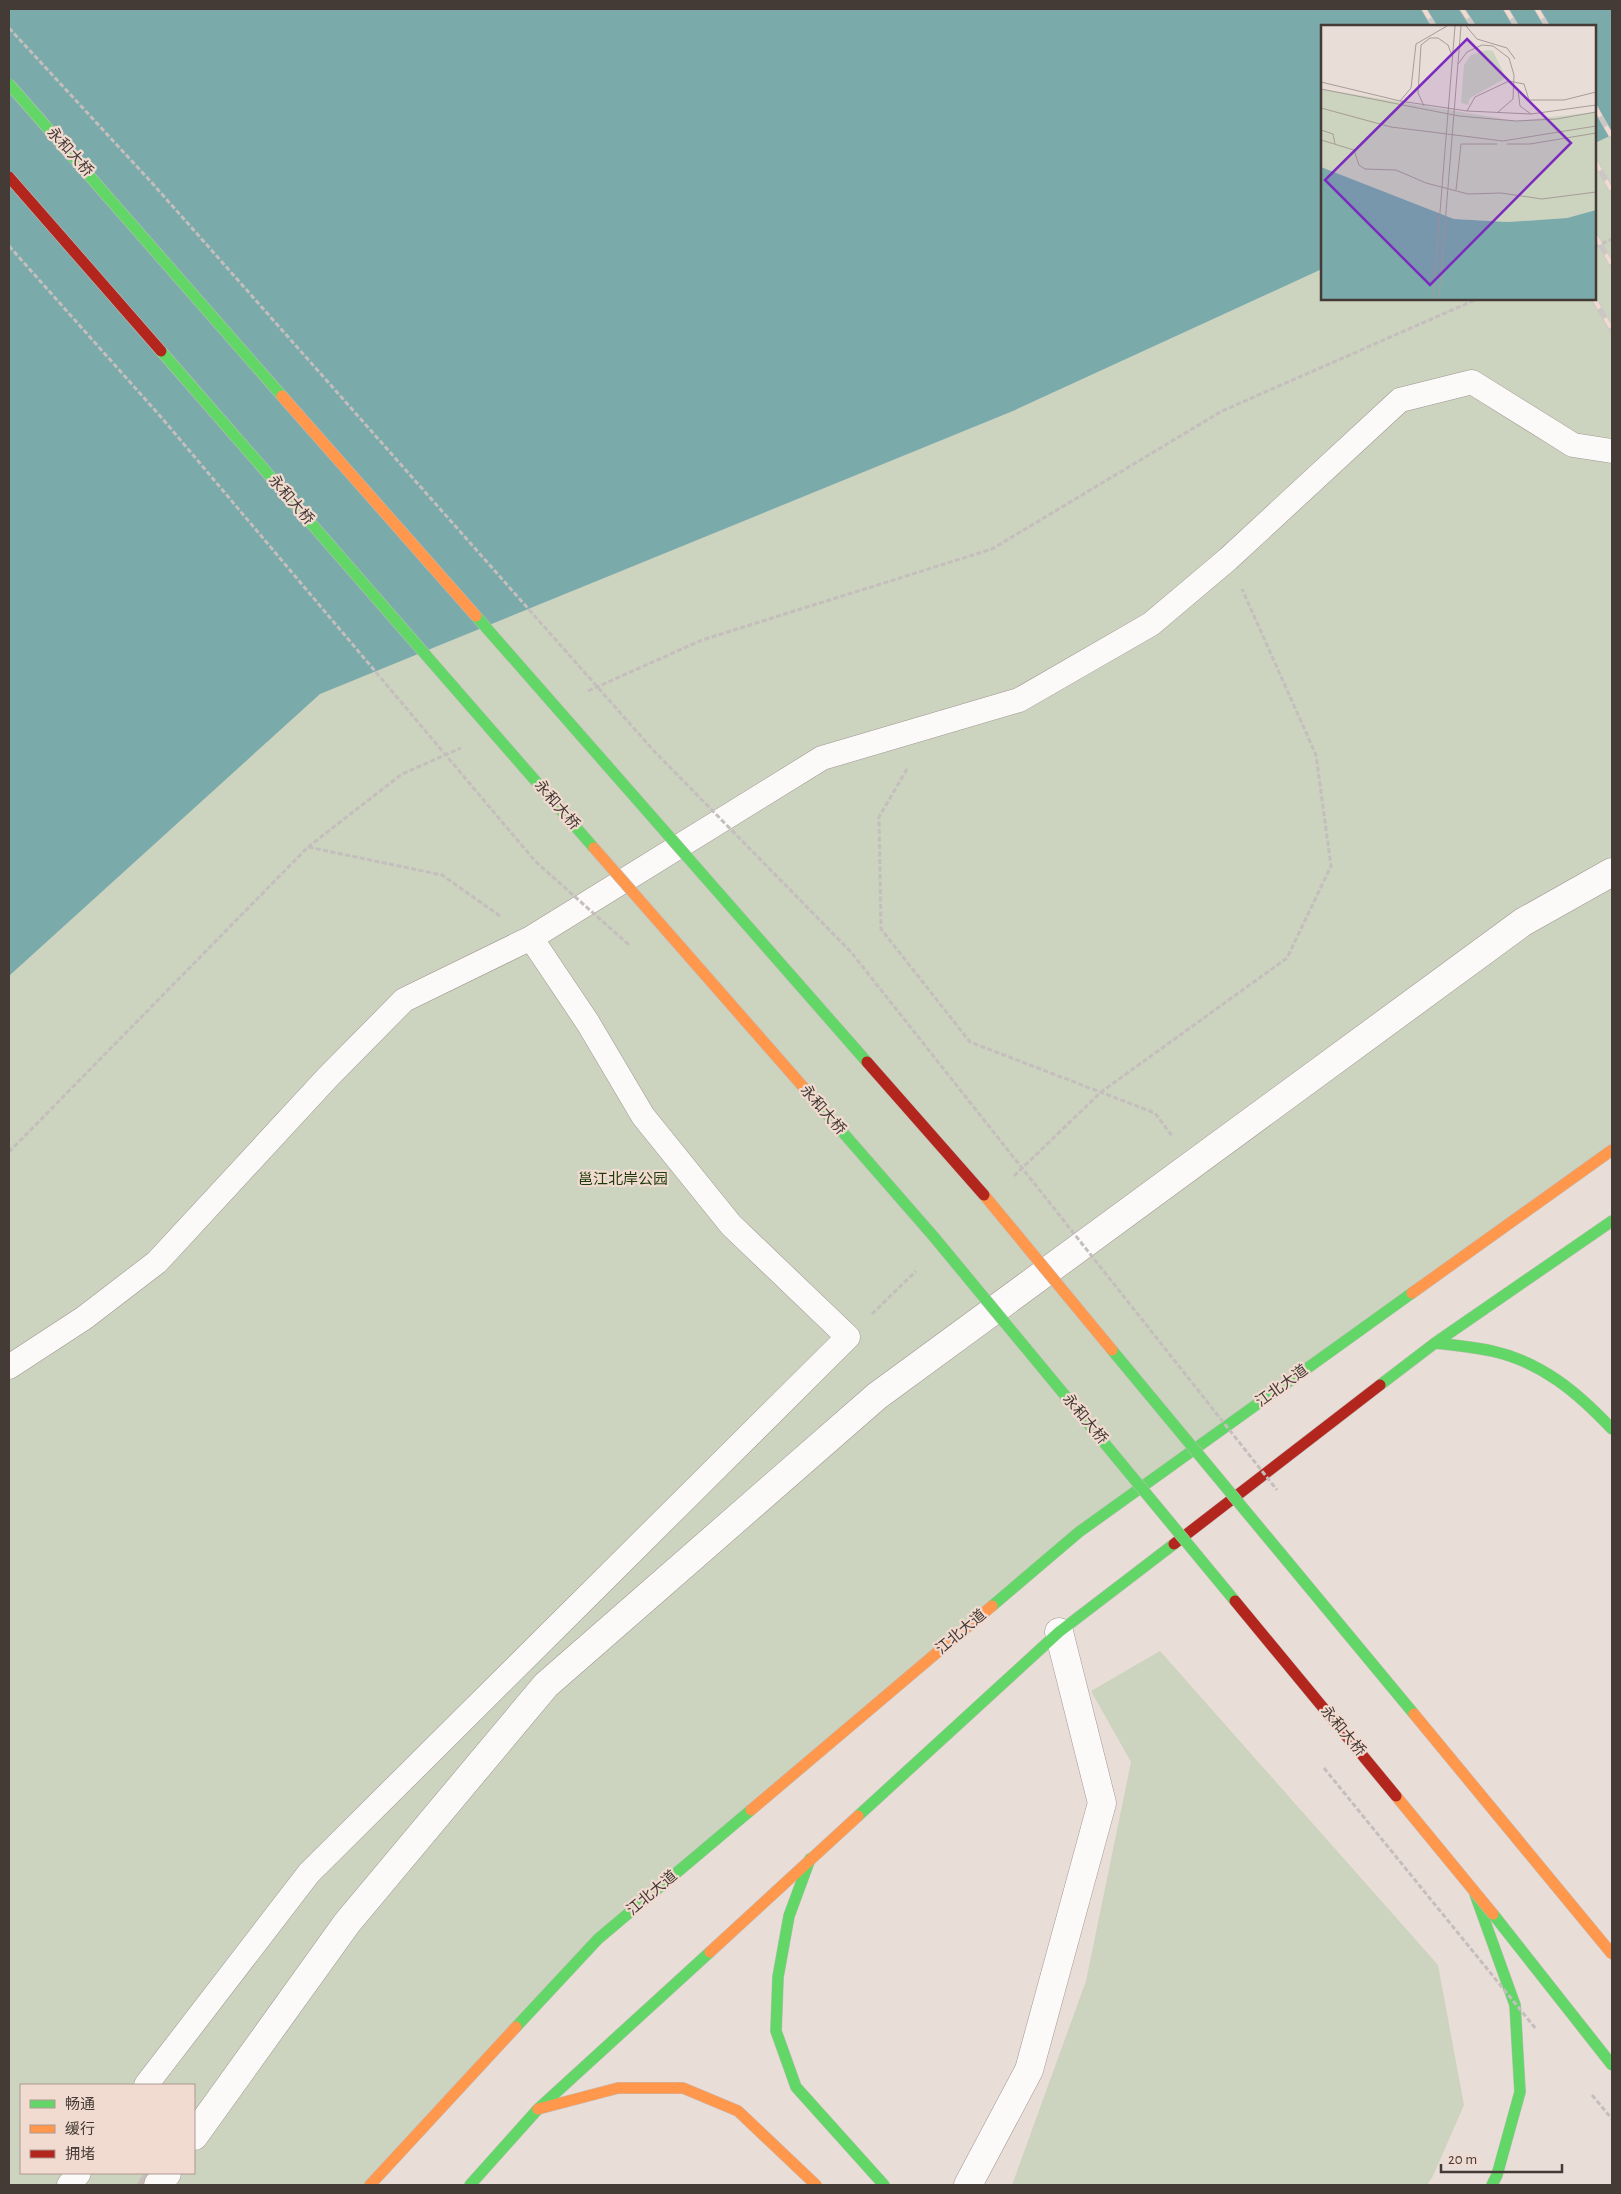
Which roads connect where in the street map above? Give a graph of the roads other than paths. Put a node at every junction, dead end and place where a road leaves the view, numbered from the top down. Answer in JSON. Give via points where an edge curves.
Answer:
{"nodes":[{"id":1,"x":9,"y":84,"type":"edge"},
{"id":2,"x":9,"y":177,"type":"edge"},
{"id":3,"x":1612,"y":451,"type":"edge"},
{"id":4,"x":1612,"y":872,"type":"edge"},
{"id":5,"x":532,"y":938,"type":"junction"},
{"id":6,"x":1612,"y":1150,"type":"edge"},
{"id":7,"x":1612,"y":1221,"type":"edge"},
{"id":8,"x":1435,"y":1343,"type":"junction"},
{"id":9,"x":9,"y":1367,"type":"edge"},
{"id":10,"x":1612,"y":1429,"type":"edge"},
{"id":11,"x":1059,"y":1632,"type":"junction"},
{"id":12,"x":810,"y":1859,"type":"junction"},
{"id":13,"x":1474,"y":1890,"type":"junction"},
{"id":14,"x":1600,"y":1940,"type":"junction"},
{"id":15,"x":1612,"y":1948,"type":"edge"},
{"id":16,"x":1612,"y":1954,"type":"edge"},
{"id":17,"x":1612,"y":2065,"type":"edge"},
{"id":18,"x":147,"y":2084,"type":"edge"},
{"id":19,"x":538,"y":2109,"type":"junction"},
{"id":20,"x":195,"y":2135,"type":"edge"},
{"id":21,"x":78,"y":2174,"type":"edge"},
{"id":22,"x":166,"y":2174,"type":"edge"},
{"id":23,"x":69,"y":2185,"type":"edge"},
{"id":24,"x":158,"y":2185,"type":"edge"},
{"id":25,"x":370,"y":2185,"type":"edge"},
{"id":26,"x":470,"y":2185,"type":"edge"},
{"id":27,"x":816,"y":2185,"type":"edge"},
{"id":28,"x":884,"y":2185,"type":"edge"},
{"id":29,"x":968,"y":2185,"type":"edge"},
{"id":30,"x":1492,"y":2185,"type":"edge"}],
"edges":[{"from":1,"to":14,"type":"main road","name":"永和大桥","bridge":true,"via":[[984,1194]]},
{"from":2,"to":13,"type":"main road","name":"永和大桥","bridge":true,"via":[[934,1237]]},
{"from":3,"to":5,"type":"lane","via":[[1572,445],[1472,382],[1400,400],[1228,559],[1151,624],[1019,700],[822,758]]},
{"from":4,"to":20,"type":"street","via":[[1523,922],[878,1396],[546,1685],[347,1923]]},
{"from":5,"to":9,"type":"lane","via":[[404,1000],[327,1078],[157,1262],[84,1318]]},
{"from":5,"to":18,"type":"lane","via":[[588,1023],[643,1116],[732,1225],[848,1337],[309,1873]]},
{"from":6,"to":25,"type":"main road","name":"江北大道","via":[[1080,1532],[598,1939]]},
{"from":7,"to":8,"type":"main road"},
{"from":8,"to":10,"type":"main road","via":[[1498,1352],[1543,1369],[1582,1397]]},
{"from":8,"to":11,"type":"main road"},
{"from":11,"to":12,"type":"main road"},
{"from":11,"to":29,"type":"street","via":[[1102,1803],[1029,2070]]},
{"from":12,"to":19,"type":"main road"},
{"from":12,"to":28,"type":"main road","via":[[788,1916],[778,1977],[776,2031],[796,2086]]},
{"from":13,"to":17,"type":"main road","name":"永和大桥","bridge":true},
{"from":13,"to":30,"type":"main road","bridge":true,"via":[[1515,2005],[1520,2092],[1498,2175]]},
{"from":14,"to":15,"type":"main road","bridge":true},
{"from":14,"to":16,"type":"main road","name":"永和大桥","bridge":true},
{"from":19,"to":26,"type":"main road"},
{"from":19,"to":27,"type":"main road","via":[[618,2088],[683,2088],[738,2111]]},
{"from":21,"to":23,"type":"lane"},
{"from":22,"to":24,"type":"street"}]}
